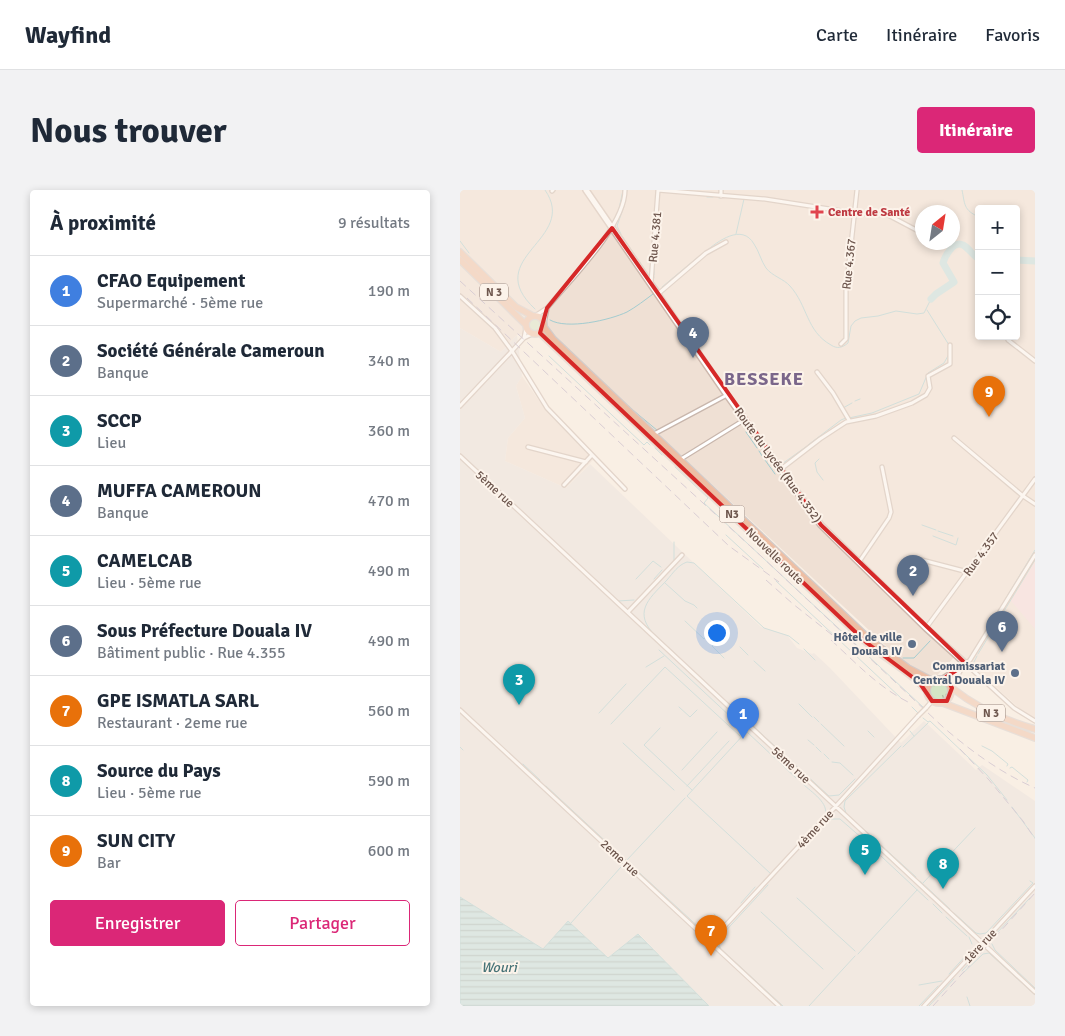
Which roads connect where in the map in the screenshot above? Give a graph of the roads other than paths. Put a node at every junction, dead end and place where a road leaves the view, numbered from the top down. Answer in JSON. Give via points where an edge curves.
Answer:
{"nodes":[{"id":1,"x":586,"y":190,"type":"edge"},
{"id":2,"x":625,"y":190,"type":"edge"},
{"id":3,"x":658,"y":190,"type":"edge"},
{"id":4,"x":721,"y":190,"type":"edge"},
{"id":5,"x":857,"y":190,"type":"edge"},
{"id":6,"x":721,"y":196,"type":"junction"},
{"id":7,"x":855,"y":213,"type":"junction"},
{"id":8,"x":612,"y":228,"type":"junction"},
{"id":9,"x":915,"y":230,"type":"edge"},
{"id":10,"x":726,"y":242,"type":"dead end"},
{"id":11,"x":460,"y":252,"type":"edge"},
{"id":12,"x":461,"y":261,"type":"edge"},
{"id":13,"x":651,"y":284,"type":"junction"},
{"id":14,"x":658,"y":294,"type":"junction"},
{"id":15,"x":460,"y":296,"type":"edge"},
{"id":16,"x":547,"y":308,"type":"junction"},
{"id":17,"x":534,"y":316,"type":"junction"},
{"id":18,"x":526,"y":326,"type":"junction"},
{"id":19,"x":543,"y":328,"type":"junction"},
{"id":20,"x":532,"y":334,"type":"junction"},
{"id":21,"x":524,"y":338,"type":"junction"},
{"id":22,"x":1008,"y":340,"type":"dead end"},
{"id":23,"x":841,"y":344,"type":"dead end"},
{"id":24,"x":950,"y":345,"type":"dead end"},
{"id":25,"x":512,"y":351,"type":"junction"},
{"id":26,"x":1035,"y":361,"type":"edge"},
{"id":27,"x":817,"y":372,"type":"dead end"},
{"id":28,"x":727,"y":395,"type":"junction"},
{"id":29,"x":460,"y":406,"type":"edge"},
{"id":30,"x":744,"y":420,"type":"junction"},
{"id":31,"x":850,"y":420,"type":"junction"},
{"id":32,"x":654,"y":434,"type":"junction"},
{"id":33,"x":954,"y":438,"type":"dead end"},
{"id":34,"x":528,"y":447,"type":"dead end"},
{"id":35,"x":592,"y":455,"type":"junction"},
{"id":36,"x":460,"y":456,"type":"edge"},
{"id":37,"x":680,"y":459,"type":"junction"},
{"id":38,"x":586,"y":462,"type":"junction"},
{"id":39,"x":882,"y":467,"type":"dead end"},
{"id":40,"x":780,"y":470,"type":"junction"},
{"id":41,"x":691,"y":472,"type":"junction"},
{"id":42,"x":1035,"y":480,"type":"edge"},
{"id":43,"x":564,"y":485,"type":"dead end"},
{"id":44,"x":625,"y":488,"type":"dead end"},
{"id":45,"x":1023,"y":496,"type":"junction"},
{"id":46,"x":1035,"y":504,"type":"edge"},
{"id":47,"x":682,"y":555,"type":"dead end"},
{"id":48,"x":1035,"y":555,"type":"edge"},
{"id":49,"x":918,"y":559,"type":"dead end"},
{"id":50,"x":859,"y":562,"type":"junction"},
{"id":51,"x":968,"y":572,"type":"junction"},
{"id":52,"x":628,"y":612,"type":"junction"},
{"id":53,"x":926,"y":628,"type":"junction"},
{"id":54,"x":966,"y":664,"type":"junction"},
{"id":55,"x":960,"y":669,"type":"junction"},
{"id":56,"x":943,"y":679,"type":"junction"},
{"id":57,"x":933,"y":681,"type":"junction"},
{"id":58,"x":951,"y":687,"type":"junction"},
{"id":59,"x":927,"y":691,"type":"junction"},
{"id":60,"x":932,"y":701,"type":"junction"},
{"id":61,"x":942,"y":703,"type":"junction"},
{"id":62,"x":460,"y":710,"type":"edge"},
{"id":63,"x":1035,"y":721,"type":"edge"},
{"id":64,"x":1035,"y":729,"type":"edge"},
{"id":65,"x":1035,"y":738,"type":"edge"},
{"id":66,"x":836,"y":806,"type":"junction"},
{"id":67,"x":1035,"y":886,"type":"edge"},
{"id":68,"x":710,"y":942,"type":"junction"},
{"id":69,"x":983,"y":943,"type":"junction"},
{"id":70,"x":1035,"y":992,"type":"edge"},
{"id":71,"x":779,"y":1006,"type":"edge"},
{"id":72,"x":924,"y":1006,"type":"edge"}],
"edges":[{"from":1,"to":8,"type":"main road","name":"Route du Lycée (Rue 4.352)"},
{"from":2,"to":8,"type":"street"},
{"from":3,"to":6,"type":"street"},
{"from":3,"to":13,"type":"street","name":"Rue 4.381"},
{"from":4,"to":6,"type":"street"},
{"from":5,"to":7,"type":"street","name":"Rue 4.367"},
{"from":6,"to":7,"type":"street","via":[[765,199]]},
{"from":7,"to":9,"type":"street","via":[[891,215]]},
{"from":7,"to":23,"type":"street","name":"Rue 4.367","via":[[846,291],[846,339]]},
{"from":8,"to":13,"type":"main road","name":"Route du Lycée (Rue 4.352)"},
{"from":8,"to":16,"type":"street"},
{"from":10,"to":14,"type":"street","via":[[706,253]]},
{"from":11,"to":17,"type":"highway","via":[[516,307]]},
{"from":12,"to":18,"type":"highway","number":"N 3","via":[[514,310]]},
{"from":13,"to":14,"type":"main road","name":"Route du Lycée (Rue 4.352)"},
{"from":14,"to":28,"type":"main road","name":"Route du Lycée (Rue 4.352)"},
{"from":15,"to":25,"type":"street","via":[[495,328]]},
{"from":16,"to":17,"type":"street"},
{"from":16,"to":19,"type":"street"},
{"from":17,"to":18,"type":"highway","via":[[527,320]]},
{"from":17,"to":19,"type":"highway","via":[[541,319]]},
{"from":18,"to":20,"type":"highway"},
{"from":18,"to":21,"type":"street"},
{"from":19,"to":20,"type":"highway"},
{"from":19,"to":32,"type":"highway","name":"Nouvelle route"},
{"from":19,"to":41,"type":"highway","name":"Nouvelle route","number":"N3"},
{"from":20,"to":21,"type":"street"},
{"from":21,"to":25,"type":"street"},
{"from":22,"to":26,"type":"street"},
{"from":24,"to":31,"type":"street","via":[[950,364],[928,376],[930,388],[921,398],[876,416]]},
{"from":25,"to":29,"type":"street"},
{"from":25,"to":35,"type":"street","via":[[547,408]]},
{"from":27,"to":31,"type":"street"},
{"from":28,"to":30,"type":"main road","name":"Route du Lycée (Rue 4.352)"},
{"from":28,"to":32,"type":"street"},
{"from":30,"to":37,"type":"street"},
{"from":30,"to":40,"type":"main road","name":"Route du Lycée (Rue 4.352)"},
{"from":31,"to":40,"type":"street"},
{"from":32,"to":37,"type":"highway","name":"Nouvelle route"},
{"from":33,"to":45,"type":"street"},
{"from":34,"to":38,"type":"street"},
{"from":35,"to":38,"type":"street"},
{"from":35,"to":44,"type":"street"},
{"from":36,"to":52,"type":"street","name":"5ème rue"},
{"from":37,"to":41,"type":"highway","name":"Nouvelle route"},
{"from":38,"to":43,"type":"street"},
{"from":39,"to":50,"type":"street","via":[[890,518]]},
{"from":40,"to":50,"type":"main road","name":"Route du Lycée (Rue 4.352)","via":[[821,525]]},
{"from":41,"to":57,"type":"highway","name":"Nouvelle route","via":[[869,639],[908,668]]},
{"from":41,"to":59,"type":"highway","name":"Nouvelle route","number":"N3","via":[[867,643]]},
{"from":42,"to":45,"type":"street","name":"Rue 4.357"},
{"from":45,"to":46,"type":"street"},
{"from":45,"to":51,"type":"street","name":"Rue 4.357"},
{"from":47,"to":52,"type":"street"},
{"from":48,"to":54,"type":"street"},
{"from":49,"to":51,"type":"street"},
{"from":50,"to":53,"type":"main road","name":"Route du Lycée (Rue 4.352)"},
{"from":51,"to":53,"type":"street","name":"Rue 4.357"},
{"from":52,"to":66,"type":"street","name":"5ème rue"},
{"from":53,"to":54,"type":"main road","name":"Route du Lycée (Rue 4.352)"},
{"from":54,"to":55,"type":"main road"},
{"from":54,"to":63,"type":"street","name":"Route du Lycée (Rue 4.352)","via":[[1014,708]]},
{"from":55,"to":56,"type":"main road"},
{"from":55,"to":58,"type":"main road"},
{"from":56,"to":57,"type":"highway"},
{"from":56,"to":58,"type":"highway"},
{"from":57,"to":59,"type":"highway"},
{"from":58,"to":61,"type":"highway","via":[[950,698]]},
{"from":58,"to":64,"type":"highway","number":"N 3","via":[[972,704]]},
{"from":59,"to":60,"type":"highway","number":"N3"},
{"from":60,"to":61,"type":"highway"},
{"from":60,"to":66,"type":"street","name":"4ème rue","bridge":true},
{"from":61,"to":65,"type":"highway"},
{"from":62,"to":68,"type":"street","name":"2eme rue"},
{"from":66,"to":68,"type":"street","name":"4ème rue"},
{"from":66,"to":69,"type":"street","name":"5ème rue"},
{"from":67,"to":69,"type":"street","name":"1ère rue"},
{"from":68,"to":71,"type":"street","name":"2eme rue"},
{"from":69,"to":70,"type":"street","name":"5ème rue"},
{"from":69,"to":72,"type":"street","name":"1ère rue"}]}
